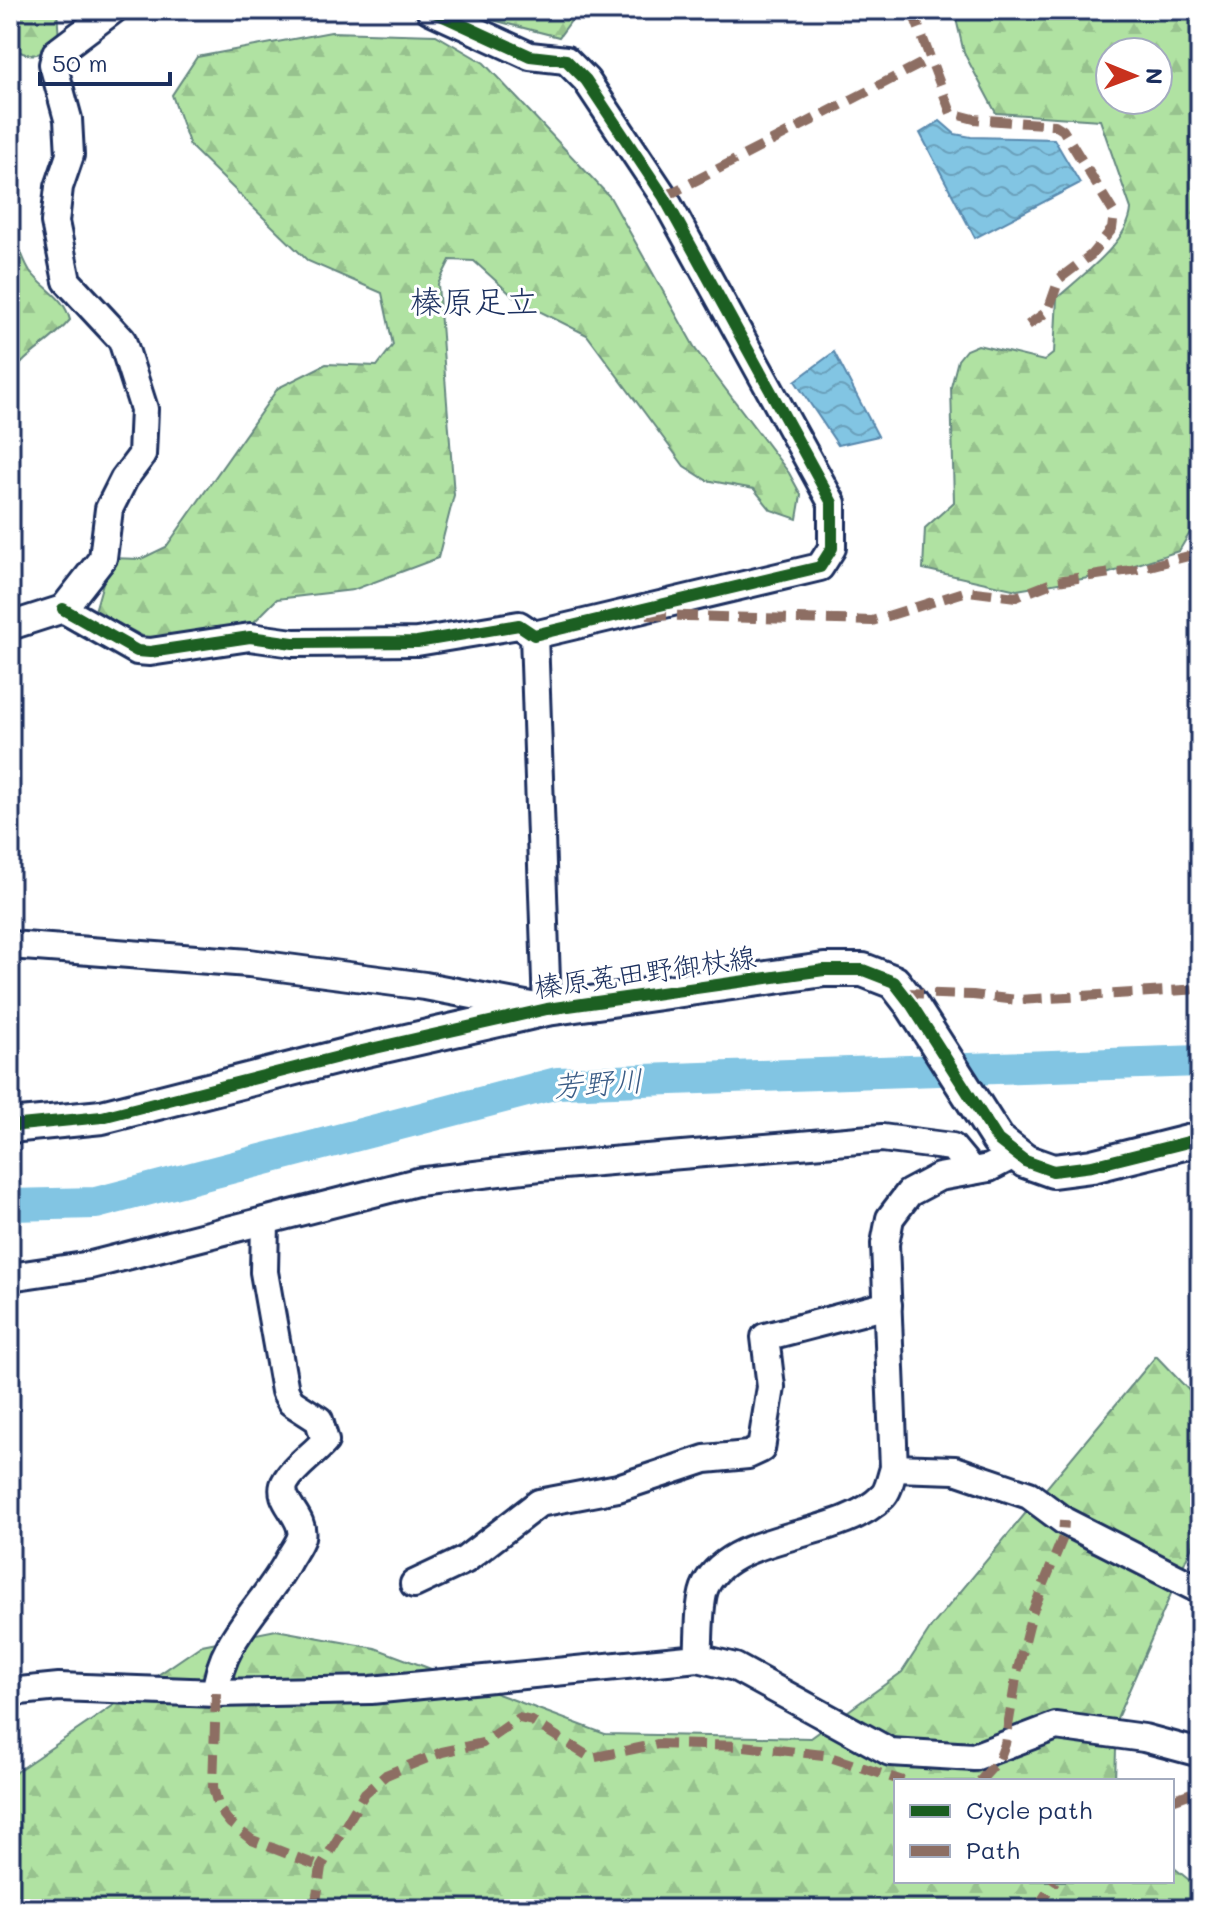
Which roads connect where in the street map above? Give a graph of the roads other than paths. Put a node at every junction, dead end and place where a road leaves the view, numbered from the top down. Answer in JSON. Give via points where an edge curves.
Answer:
{"nodes":[{"id":1,"x":113,"y":10,"type":"edge"},
{"id":2,"x":430,"y":10,"type":"edge"},
{"id":3,"x":63,"y":609,"type":"junction"},
{"id":4,"x":10,"y":626,"type":"edge"},
{"id":5,"x":534,"y":635,"type":"junction"},
{"id":6,"x":10,"y":945,"type":"edge"},
{"id":7,"x":547,"y":1009,"type":"junction"},
{"id":8,"x":10,"y":1126,"type":"edge"},
{"id":9,"x":1200,"y":1139,"type":"edge"},
{"id":10,"x":1007,"y":1147,"type":"junction"},
{"id":11,"x":972,"y":1171,"type":"junction"},
{"id":12,"x":265,"y":1221,"type":"junction"},
{"id":13,"x":10,"y":1277,"type":"edge"},
{"id":14,"x":888,"y":1305,"type":"junction"},
{"id":15,"x":894,"y":1468,"type":"junction"},
{"id":16,"x":414,"y":1584,"type":"dead end"},
{"id":17,"x":1200,"y":1590,"type":"edge"},
{"id":18,"x":698,"y":1658,"type":"junction"},
{"id":19,"x":10,"y":1692,"type":"edge"},
{"id":20,"x":216,"y":1693,"type":"junction"},
{"id":21,"x":1200,"y":1753,"type":"edge"}],
"edges":[{"from":1,"to":3,"type":"street","via":[[56,53],[53,64],[68,119],[70,155],[55,222],[67,281],[122,340],[144,409],[142,455],[109,509],[103,558]]},
{"from":2,"to":5,"type":"street","via":[[530,56],[566,60],[586,80],[664,197],[832,503],[832,548],[820,567]]},
{"from":3,"to":4,"type":"street"},
{"from":3,"to":5,"type":"street","via":[[137,651],[150,652],[250,637],[293,643],[417,642],[519,625]]},
{"from":5,"to":7,"type":"street"},
{"from":6,"to":7,"type":"street","via":[[249,963],[425,986]]},
{"from":7,"to":8,"type":"main road","name":"榛原菟田野御杖線","via":[[102,1117]]},
{"from":7,"to":10,"type":"main road","name":"榛原菟田野御杖線","via":[[824,970],[863,970],[894,982]]},
{"from":9,"to":10,"type":"main road","via":[[1053,1171],[1025,1161]]},
{"from":10,"to":11,"type":"street","via":[[989,1168]]},
{"from":11,"to":12,"type":"street","via":[[952,1147],[882,1138],[417,1182]]},
{"from":11,"to":14,"type":"street","via":[[939,1177],[909,1193],[890,1218],[885,1244]]},
{"from":12,"to":13,"type":"street","via":[[91,1265]]},
{"from":12,"to":20,"type":"street","via":[[264,1272],[285,1391],[291,1402],[319,1420],[325,1441],[283,1488],[302,1536],[283,1571],[242,1622],[216,1679]]},
{"from":14,"to":15,"type":"street"},
{"from":14,"to":16,"type":"street","via":[[765,1337],[771,1387],[761,1449],[705,1459],[618,1488],[539,1503],[465,1560]]},
{"from":15,"to":17,"type":"street","via":[[955,1470],[1029,1495],[1064,1521]]},
{"from":15,"to":18,"type":"street","via":[[885,1495],[856,1515],[719,1567],[704,1588]]},
{"from":18,"to":20,"type":"street","via":[[371,1690]]},
{"from":18,"to":21,"type":"street","via":[[735,1667],[890,1752],[974,1757],[1056,1726],[1144,1738]]},
{"from":19,"to":20,"type":"street","via":[[59,1687]]}]}
